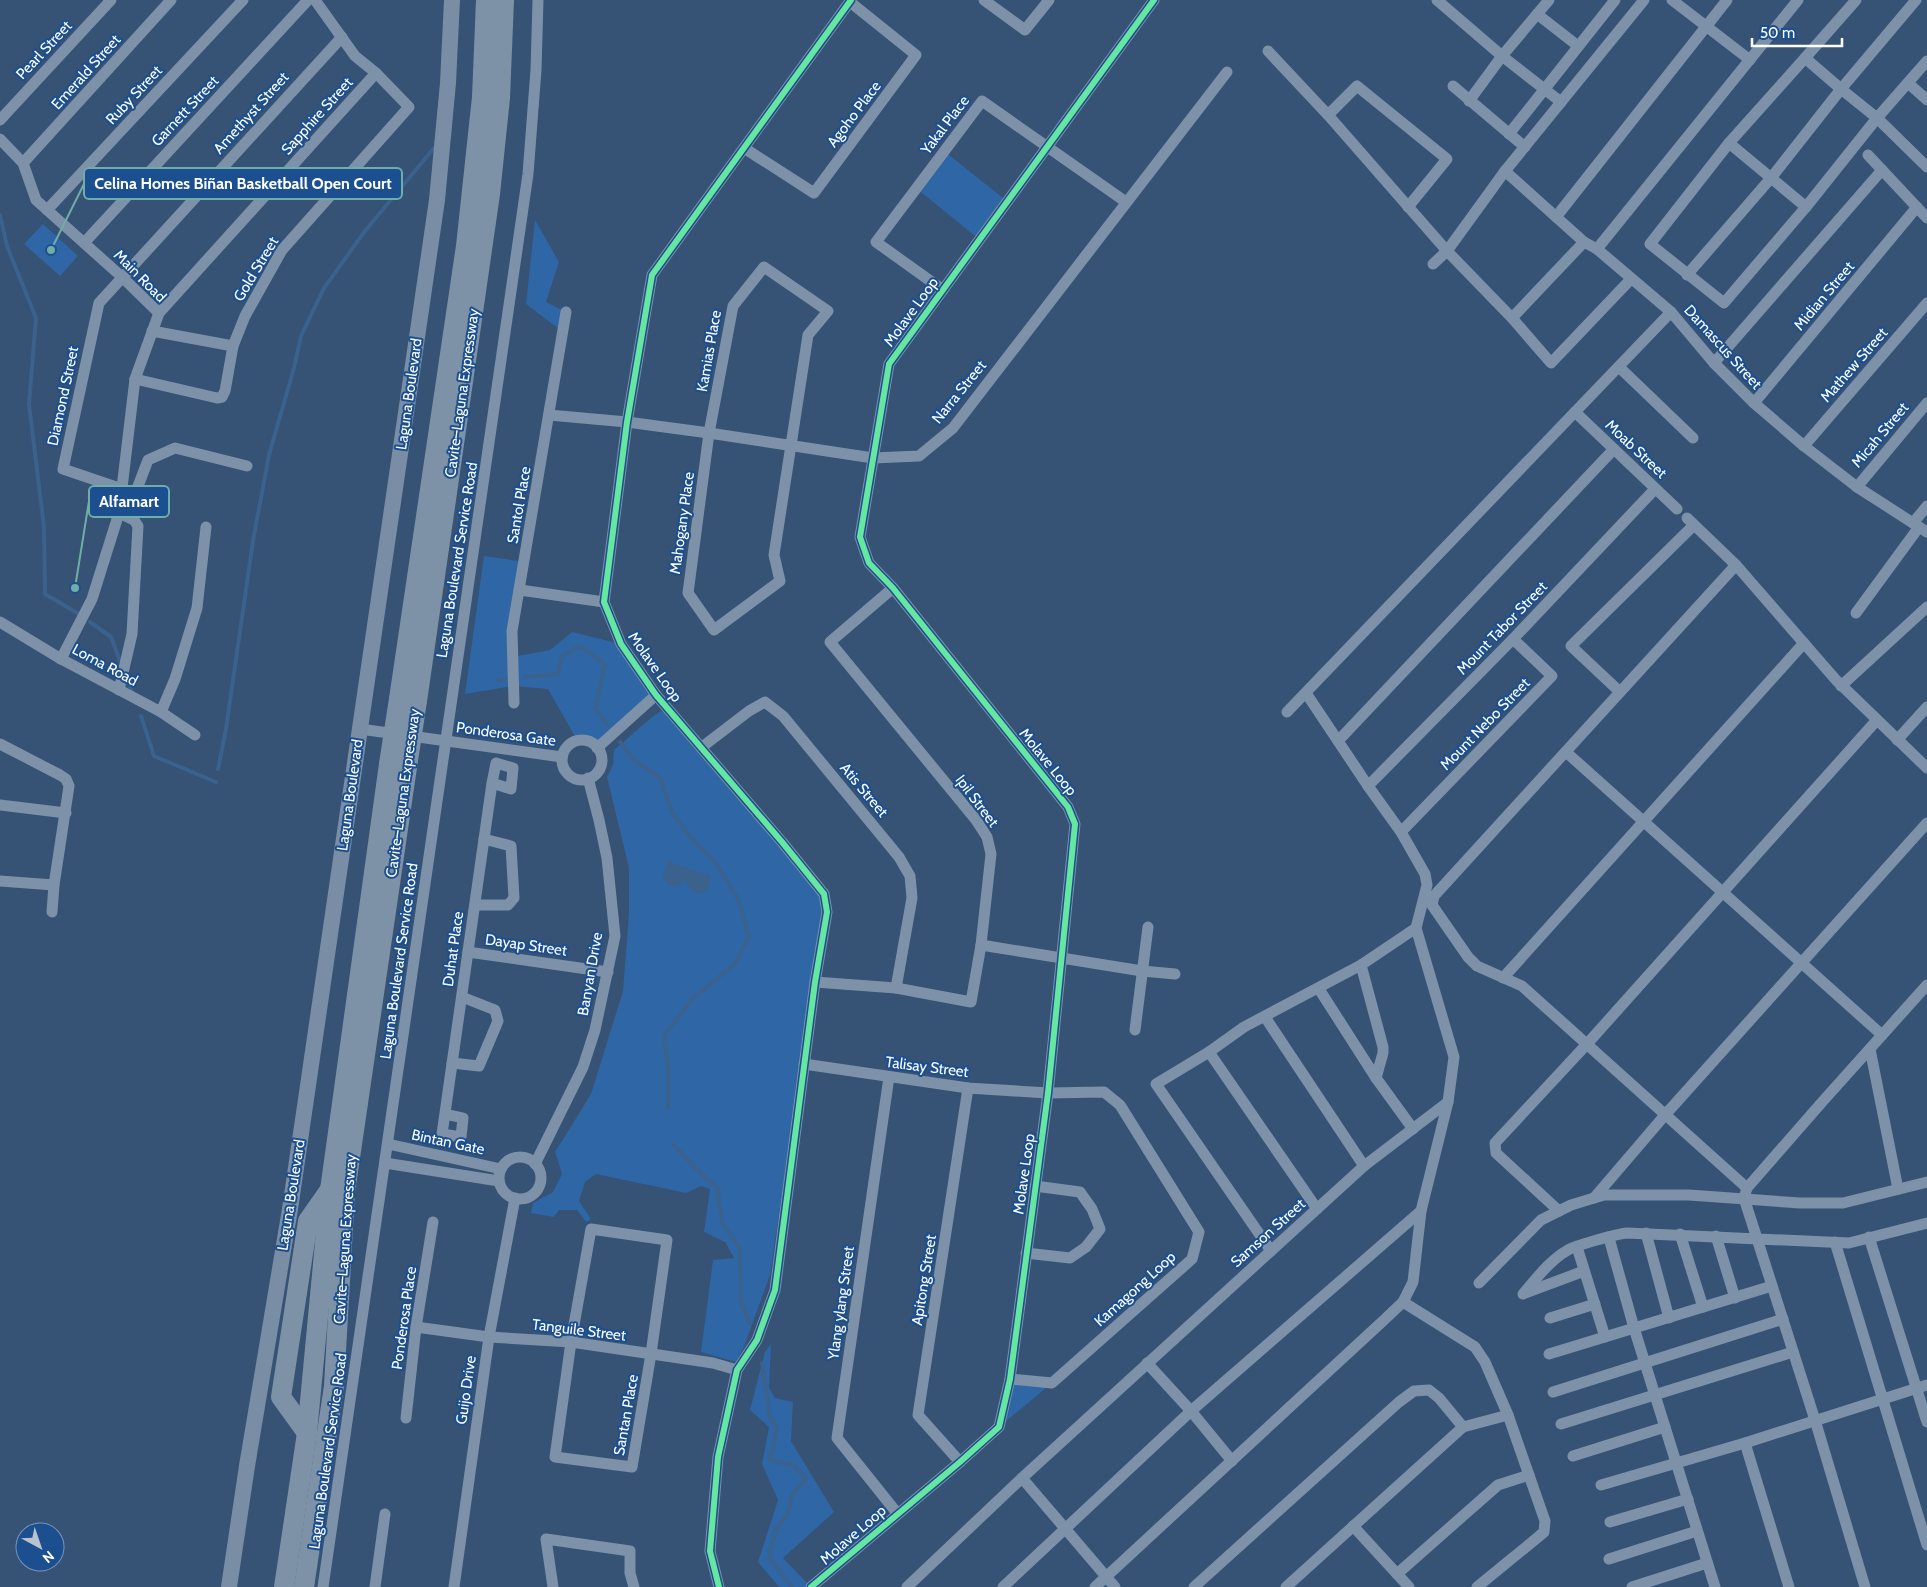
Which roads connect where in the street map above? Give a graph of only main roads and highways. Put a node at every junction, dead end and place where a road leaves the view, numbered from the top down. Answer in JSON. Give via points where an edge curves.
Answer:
{"nodes":[{"id":1,"x":452,"y":0,"type":"edge"},
{"id":2,"x":486,"y":0,"type":"edge"},
{"id":3,"x":504,"y":0,"type":"edge"},
{"id":4,"x":408,"y":700,"type":"junction"},
{"id":5,"x":398,"y":766,"type":"junction"},
{"id":6,"x":330,"y":1190,"type":"junction"},
{"id":7,"x":307,"y":1433,"type":"junction"},
{"id":8,"x":229,"y":1587,"type":"edge"},
{"id":9,"x":284,"y":1587,"type":"edge"},
{"id":10,"x":304,"y":1587,"type":"edge"}],
"edges":[{"from":1,"to":8,"type":"main road","name":"Laguna Boulevard","via":[[438,200],[290,1208]]},
{"from":2,"to":4,"type":"highway","name":"Cavite–Laguna Expressway","via":[[482,97],[466,246]]},
{"from":3,"to":4,"type":"highway","name":"Cavite–Laguna Expressway","via":[[500,98],[490,194]]},
{"from":4,"to":5,"type":"highway","name":"Cavite–Laguna Expressway","bridge":true},
{"from":5,"to":6,"type":"highway","name":"Cavite–Laguna Expressway"},
{"from":5,"to":10,"type":"highway","name":"Cavite–Laguna Expressway","via":[[345,1192],[334,1386]]},
{"from":6,"to":7,"type":"highway","name":"Cavite–Laguna Expressway"},
{"from":6,"to":7,"type":"highway","via":[[308,1221],[281,1397]]},
{"from":7,"to":9,"type":"highway","name":"Cavite–Laguna Expressway"}]}
